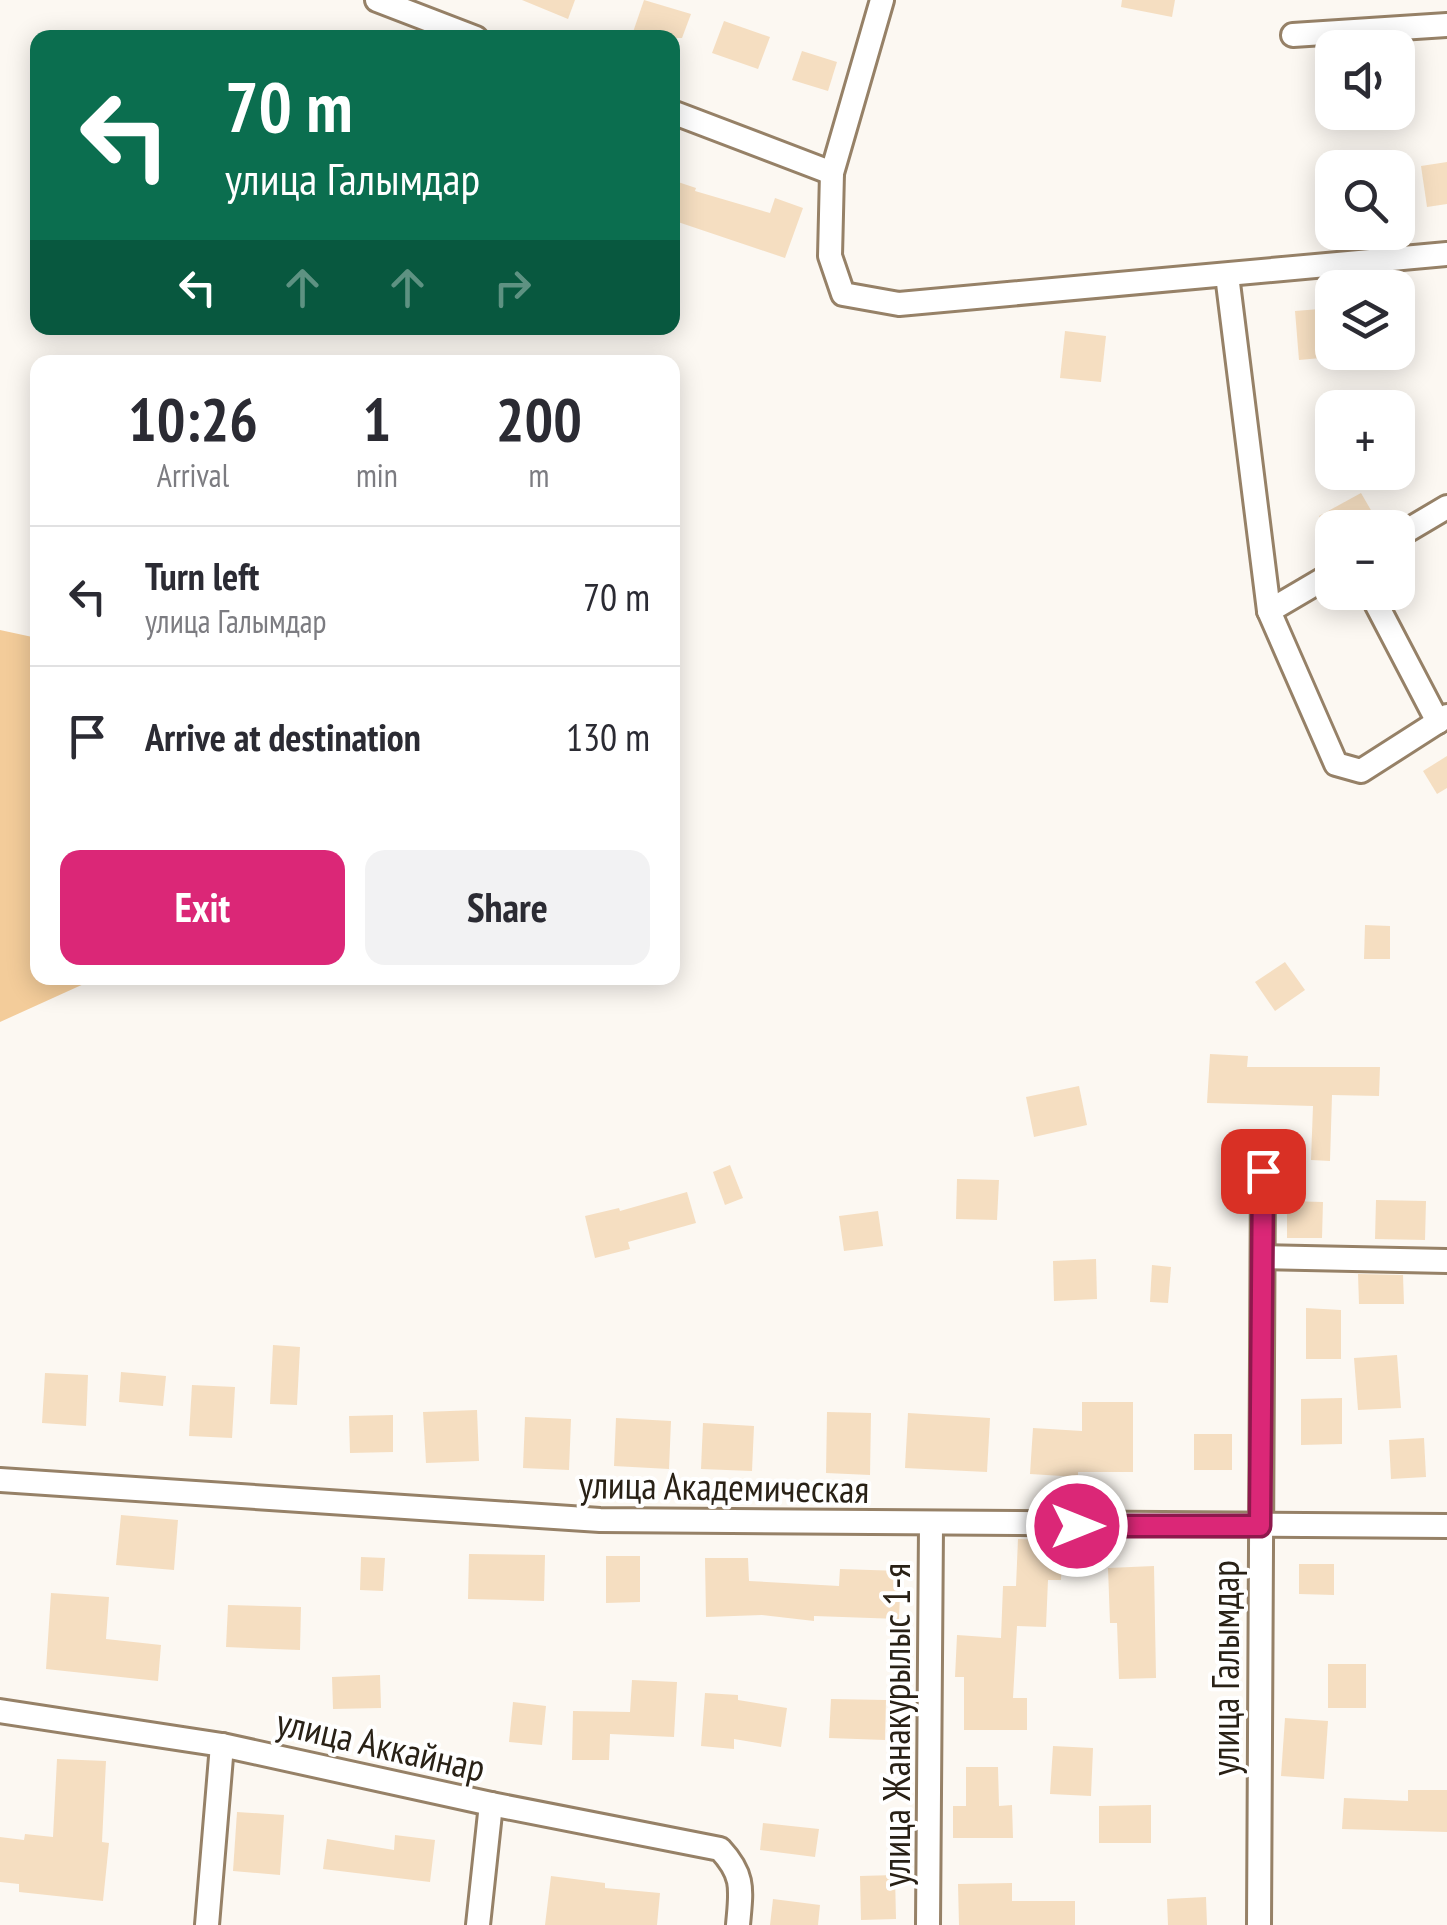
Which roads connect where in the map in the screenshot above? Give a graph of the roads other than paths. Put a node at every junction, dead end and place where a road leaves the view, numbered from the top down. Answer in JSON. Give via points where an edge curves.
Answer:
{"nodes":[{"id":1,"x":378,"y":0,"type":"edge"},
{"id":2,"x":880,"y":0,"type":"edge"},
{"id":3,"x":1447,"y":25,"type":"edge"},
{"id":4,"x":455,"y":30,"type":"edge"},
{"id":5,"x":1293,"y":35,"type":"dead end"},
{"id":6,"x":680,"y":115,"type":"edge"},
{"id":7,"x":832,"y":173,"type":"junction"},
{"id":8,"x":1447,"y":254,"type":"edge"},
{"id":9,"x":1227,"y":275,"type":"junction"},
{"id":10,"x":1447,"y":508,"type":"edge"},
{"id":11,"x":1415,"y":526,"type":"edge"},
{"id":12,"x":1315,"y":584,"type":"edge"},
{"id":13,"x":1270,"y":610,"type":"junction"},
{"id":14,"x":1380,"y":610,"type":"edge"},
{"id":15,"x":1443,"y":719,"type":"edge"},
{"id":16,"x":1263,"y":1171,"type":"dead end"},
{"id":17,"x":1264,"y":1257,"type":"junction"},
{"id":18,"x":1447,"y":1262,"type":"edge"},
{"id":19,"x":0,"y":1480,"type":"edge"},
{"id":20,"x":932,"y":1526,"type":"junction"},
{"id":21,"x":1260,"y":1526,"type":"junction"},
{"id":22,"x":1447,"y":1526,"type":"edge"},
{"id":23,"x":0,"y":1711,"type":"edge"},
{"id":24,"x":222,"y":1745,"type":"junction"},
{"id":25,"x":491,"y":1804,"type":"junction"},
{"id":26,"x":206,"y":1925,"type":"edge"},
{"id":27,"x":478,"y":1925,"type":"edge"},
{"id":28,"x":738,"y":1925,"type":"edge"},
{"id":29,"x":928,"y":1925,"type":"edge"},
{"id":30,"x":1259,"y":1925,"type":"edge"}],
"edges":[{"from":1,"to":4,"type":"street"},
{"from":2,"to":7,"type":"street"},
{"from":3,"to":5,"type":"street"},
{"from":6,"to":7,"type":"street"},
{"from":7,"to":9,"type":"street","via":[[830,256],[844,294],[900,304]]},
{"from":8,"to":9,"type":"street"},
{"from":9,"to":13,"type":"street"},
{"from":10,"to":11,"type":"street"},
{"from":12,"to":13,"type":"street"},
{"from":13,"to":15,"type":"street","via":[[1336,764],[1361,771]]},
{"from":14,"to":15,"type":"street"},
{"from":16,"to":17,"type":"street","name":"улица Галымдар"},
{"from":17,"to":18,"type":"street"},
{"from":17,"to":21,"type":"street","name":"улица Галымдар"},
{"from":19,"to":20,"type":"street","name":"улица Академическая","via":[[600,1520]]},
{"from":20,"to":21,"type":"street","name":"улица Академическая"},
{"from":20,"to":29,"type":"street","name":"улица Жанакурылыс 1-я"},
{"from":21,"to":22,"type":"street","name":"улица Академическая"},
{"from":21,"to":30,"type":"street","name":"улица Галымдар"},
{"from":23,"to":24,"type":"street","name":"улица Аккайнар"},
{"from":24,"to":25,"type":"street","name":"улица Аккайнар"},
{"from":24,"to":26,"type":"street"},
{"from":25,"to":27,"type":"street"},
{"from":25,"to":28,"type":"street","name":"улица Аккайнар","via":[[720,1849],[738,1868]]}]}
